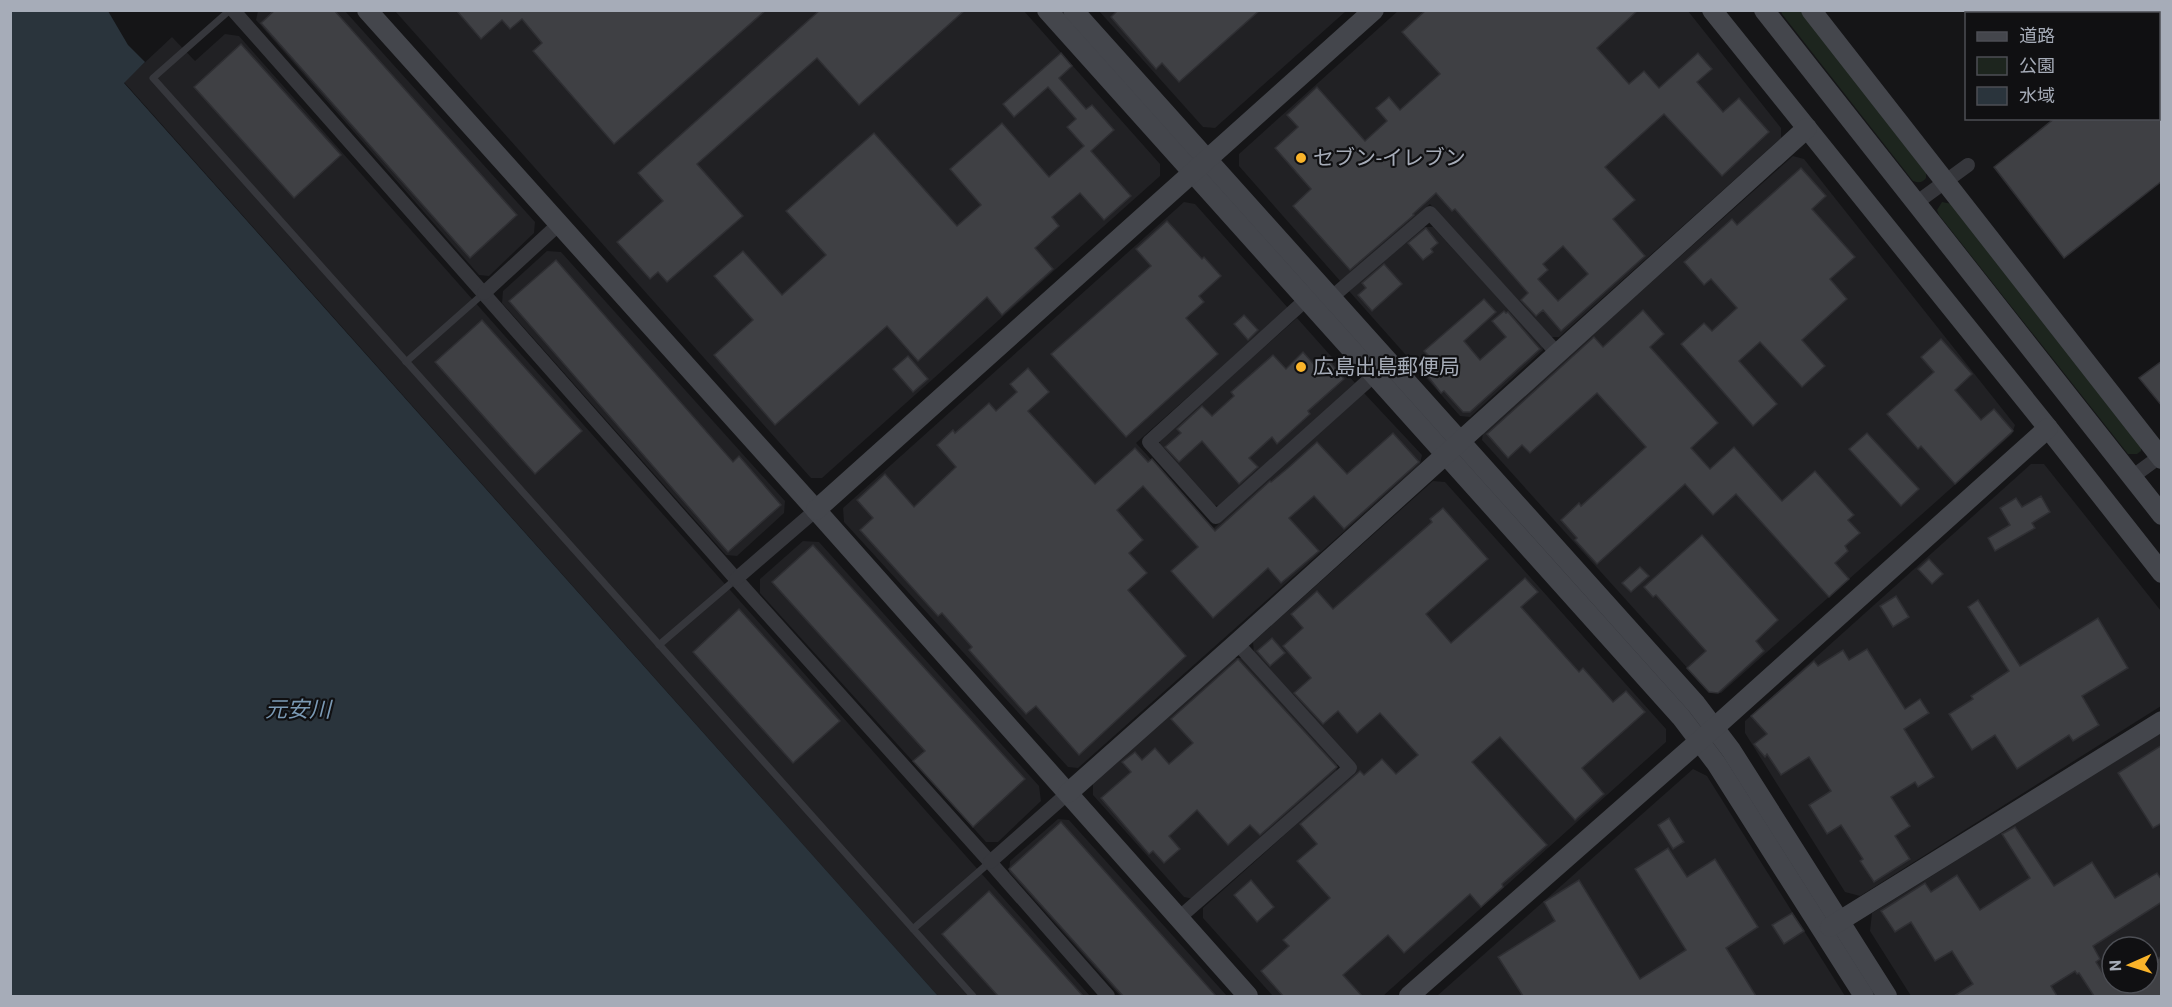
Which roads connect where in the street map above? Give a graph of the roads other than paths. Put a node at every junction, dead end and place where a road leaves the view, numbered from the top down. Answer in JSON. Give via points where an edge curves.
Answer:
{"nodes":[{"id":1,"x":231,"y":10,"type":"edge"},
{"id":2,"x":367,"y":10,"type":"edge"},
{"id":3,"x":1047,"y":10,"type":"edge"},
{"id":4,"x":1073,"y":10,"type":"edge"},
{"id":5,"x":1374,"y":10,"type":"edge"},
{"id":6,"x":1712,"y":10,"type":"edge"},
{"id":7,"x":1764,"y":10,"type":"edge"},
{"id":8,"x":1811,"y":10,"type":"edge"},
{"id":9,"x":1808,"y":128,"type":"junction"},
{"id":10,"x":1208,"y":161,"type":"junction"},
{"id":11,"x":1968,"y":165,"type":"dead end"},
{"id":12,"x":1193,"y":175,"type":"junction"},
{"id":13,"x":1945,"y":182,"type":"junction"},
{"id":14,"x":1916,"y":203,"type":"junction"},
{"id":15,"x":559,"y":224,"type":"junction"},
{"id":16,"x":484,"y":293,"type":"junction"},
{"id":17,"x":1319,"y":299,"type":"junction"},
{"id":18,"x":1557,"y":353,"type":"junction"},
{"id":19,"x":406,"y":362,"type":"junction"},
{"id":20,"x":1382,"y":368,"type":"junction"},
{"id":21,"x":2049,"y":428,"type":"junction"},
{"id":22,"x":1453,"y":447,"type":"junction"},
{"id":23,"x":2161,"y":457,"type":"edge"},
{"id":24,"x":2132,"y":477,"type":"junction"},
{"id":25,"x":816,"y":510,"type":"junction"},
{"id":26,"x":2162,"y":515,"type":"edge"},
{"id":27,"x":2162,"y":573,"type":"edge"},
{"id":28,"x":736,"y":579,"type":"junction"},
{"id":29,"x":1237,"y":643,"type":"junction"},
{"id":30,"x":659,"y":645,"type":"junction"},
{"id":31,"x":2162,"y":721,"type":"edge"},
{"id":32,"x":1707,"y":734,"type":"junction"},
{"id":33,"x":1068,"y":793,"type":"junction"},
{"id":34,"x":990,"y":862,"type":"junction"},
{"id":35,"x":1180,"y":917,"type":"junction"},
{"id":36,"x":1831,"y":927,"type":"junction"},
{"id":37,"x":913,"y":929,"type":"junction"},
{"id":38,"x":973,"y":996,"type":"edge"},
{"id":39,"x":1108,"y":996,"type":"edge"},
{"id":40,"x":1248,"y":996,"type":"edge"},
{"id":41,"x":1409,"y":996,"type":"edge"},
{"id":42,"x":1864,"y":996,"type":"edge"},
{"id":43,"x":1887,"y":996,"type":"edge"}],
"edges":[{"from":1,"to":16,"type":"street"},
{"from":1,"to":19,"type":"lane","via":[[153,78]]},
{"from":2,"to":15,"type":"street"},
{"from":3,"to":12,"type":"street"},
{"from":4,"to":10,"type":"street"},
{"from":5,"to":10,"type":"street"},
{"from":6,"to":9,"type":"street"},
{"from":7,"to":14,"type":"street"},
{"from":8,"to":13,"type":"street"},
{"from":9,"to":18,"type":"street"},
{"from":9,"to":21,"type":"street"},
{"from":10,"to":12,"type":"street"},
{"from":10,"to":17,"type":"street"},
{"from":11,"to":13,"type":"street"},
{"from":12,"to":17,"type":"street"},
{"from":12,"to":25,"type":"street"},
{"from":13,"to":14,"type":"street"},
{"from":13,"to":23,"type":"street"},
{"from":14,"to":24,"type":"street"},
{"from":15,"to":16,"type":"street"},
{"from":15,"to":25,"type":"street"},
{"from":16,"to":19,"type":"lane"},
{"from":16,"to":28,"type":"street"},
{"from":17,"to":18,"type":"street","via":[[1430,213]]},
{"from":17,"to":20,"type":"street"},
{"from":17,"to":20,"type":"street","via":[[1149,442],[1216,517]]},
{"from":18,"to":22,"type":"street"},
{"from":19,"to":30,"type":"lane"},
{"from":20,"to":22,"type":"street"},
{"from":21,"to":27,"type":"street"},
{"from":21,"to":32,"type":"street"},
{"from":22,"to":29,"type":"street"},
{"from":22,"to":32,"type":"street","via":[[1688,695]]},
{"from":23,"to":24,"type":"street"},
{"from":24,"to":26,"type":"street"},
{"from":25,"to":28,"type":"street"},
{"from":25,"to":33,"type":"street"},
{"from":28,"to":30,"type":"lane"},
{"from":28,"to":34,"type":"street"},
{"from":29,"to":33,"type":"street"},
{"from":29,"to":35,"type":"street","via":[[1350,768]]},
{"from":30,"to":37,"type":"lane"},
{"from":31,"to":36,"type":"street"},
{"from":32,"to":36,"type":"street","via":[[1731,750]]},
{"from":32,"to":41,"type":"street"},
{"from":33,"to":34,"type":"street"},
{"from":33,"to":35,"type":"street"},
{"from":34,"to":37,"type":"lane"},
{"from":34,"to":39,"type":"street"},
{"from":35,"to":40,"type":"street"},
{"from":36,"to":42,"type":"street"},
{"from":36,"to":43,"type":"street"},
{"from":37,"to":38,"type":"lane"}]}
